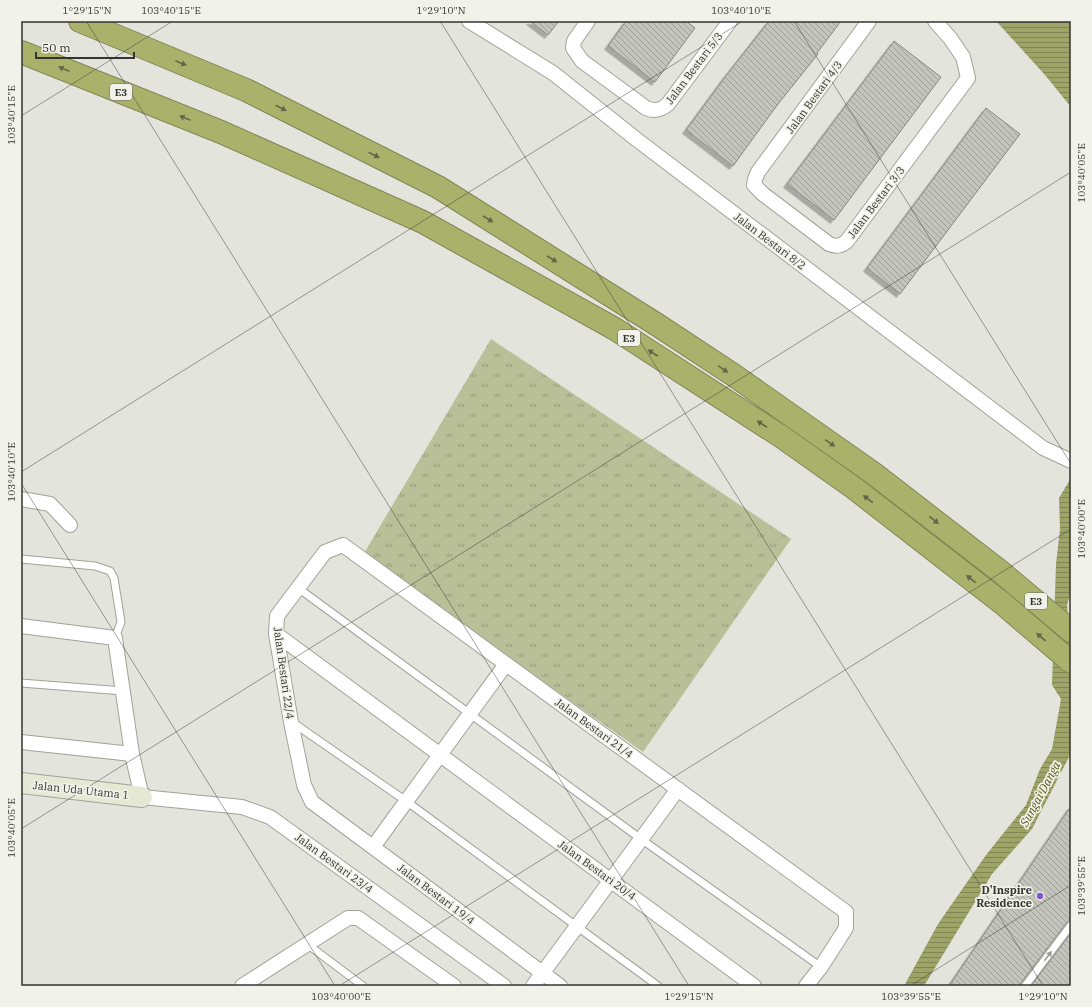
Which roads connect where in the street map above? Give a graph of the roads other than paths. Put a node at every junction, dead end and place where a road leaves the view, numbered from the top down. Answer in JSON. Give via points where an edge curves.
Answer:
{"nodes":[{"id":1,"x":80,"y":21,"type":"edge"},
{"id":2,"x":469,"y":21,"type":"edge"},
{"id":3,"x":588,"y":21,"type":"edge"},
{"id":4,"x":730,"y":21,"type":"edge"},
{"id":5,"x":869,"y":21,"type":"edge"},
{"id":6,"x":935,"y":21,"type":"edge"},
{"id":7,"x":21,"y":52,"type":"edge"},
{"id":8,"x":758,"y":172,"type":"joint"},
{"id":9,"x":1071,"y":461,"type":"edge"},
{"id":10,"x":21,"y":499,"type":"edge"},
{"id":11,"x":70,"y":525,"type":"dead end"},
{"id":12,"x":343,"y":545,"type":"joint"},
{"id":13,"x":21,"y":559,"type":"edge"},
{"id":14,"x":298,"y":588,"type":"junction"},
{"id":15,"x":21,"y":626,"type":"edge"},
{"id":16,"x":1071,"y":631,"type":"edge"},
{"id":17,"x":276,"y":634,"type":"junction"},
{"id":18,"x":115,"y":638,"type":"junction"},
{"id":19,"x":1071,"y":662,"type":"edge"},
{"id":20,"x":506,"y":664,"type":"junction"},
{"id":21,"x":21,"y":683,"type":"edge"},
{"id":22,"x":124,"y":691,"type":"junction"},
{"id":23,"x":470,"y":714,"type":"junction"},
{"id":24,"x":291,"y":722,"type":"junction"},
{"id":25,"x":21,"y":742,"type":"edge"},
{"id":26,"x":132,"y":754,"type":"junction"},
{"id":27,"x":440,"y":755,"type":"junction"},
{"id":28,"x":21,"y":783,"type":"edge"},
{"id":29,"x":678,"y":789,"type":"junction"},
{"id":30,"x":142,"y":797,"type":"junction"},
{"id":31,"x":406,"y":801,"type":"junction"},
{"id":32,"x":312,"y":802,"type":"joint"},
{"id":33,"x":641,"y":839,"type":"junction"},
{"id":34,"x":373,"y":847,"type":"junction"},
{"id":35,"x":611,"y":880,"type":"junction"},
{"id":36,"x":1071,"y":925,"type":"edge"},
{"id":37,"x":577,"y":927,"type":"junction"},
{"id":38,"x":307,"y":944,"type":"junction"},
{"id":39,"x":821,"y":967,"type":"junction"},
{"id":40,"x":542,"y":973,"type":"junction"},
{"id":41,"x":252,"y":984,"type":"edge"},
{"id":42,"x":363,"y":986,"type":"edge"},
{"id":43,"x":454,"y":986,"type":"edge"},
{"id":44,"x":504,"y":986,"type":"edge"},
{"id":45,"x":533,"y":986,"type":"edge"},
{"id":46,"x":560,"y":986,"type":"edge"},
{"id":47,"x":658,"y":986,"type":"edge"},
{"id":48,"x":754,"y":986,"type":"edge"},
{"id":49,"x":806,"y":986,"type":"edge"},
{"id":50,"x":1026,"y":986,"type":"edge"}],
"edges":[{"from":1,"to":16,"type":"highway","number":"E3","one_way":true,"via":[[246,90],[438,187],[732,374],[873,473],[1001,572]]},
{"from":2,"to":9,"type":"street","name":"Jalan Bestari 8/2","via":[[553,73],[1043,448]]},
{"from":3,"to":4,"type":"street","name":"Jalan Bestari 5/3","via":[[574,41],[573,48],[582,61],[652,110],[658,110],[668,104]]},
{"from":5,"to":8,"type":"street","name":"Jalan Bestari 4/3"},
{"from":6,"to":8,"type":"street","name":"Jalan Bestari 3/3","via":[[963,57],[968,78],[841,246],[829,244],[763,194],[754,185]]},
{"from":19,"to":7,"type":"highway","number":"E3","one_way":true,"via":[[1002,603],[782,437],[615,329],[423,222],[221,132]]},
{"from":10,"to":11,"type":"street","via":[[50,504]]},
{"from":12,"to":14,"type":"street","name":"Jalan Bestari 22/4","via":[[325,552]]},
{"from":12,"to":20,"type":"street","name":"Jalan Bestari 21/4"},
{"from":13,"to":18,"type":"lane","via":[[95,566],[110,571],[114,578],[121,622]]},
{"from":14,"to":17,"type":"street","name":"Jalan Bestari 22/4","via":[[277,616]]},
{"from":14,"to":23,"type":"lane"},
{"from":15,"to":18,"type":"street"},
{"from":17,"to":24,"type":"street","name":"Jalan Bestari 22/4"},
{"from":17,"to":27,"type":"street","name":"Jalan Bestari 20/4"},
{"from":18,"to":22,"type":"street"},
{"from":20,"to":23,"type":"street"},
{"from":20,"to":29,"type":"street","name":"Jalan Bestari 21/4"},
{"from":21,"to":22,"type":"lane"},
{"from":22,"to":26,"type":"street"},
{"from":23,"to":27,"type":"street"},
{"from":23,"to":33,"type":"lane"},
{"from":24,"to":31,"type":"lane"},
{"from":24,"to":32,"type":"street","name":"Jalan Bestari 22/4","via":[[304,785]]},
{"from":25,"to":26,"type":"street"},
{"from":26,"to":30,"type":"street"},
{"from":27,"to":31,"type":"street"},
{"from":27,"to":35,"type":"street","name":"Jalan Bestari 20/4"},
{"from":28,"to":30,"type":"street","name":"Jalan Uda Utama 1"},
{"from":29,"to":33,"type":"street"},
{"from":29,"to":39,"type":"street","name":"Jalan Bestari 21/4","via":[[846,912],[846,928]]},
{"from":30,"to":44,"type":"street","name":"Jalan Bestari 23/4","via":[[242,808],[270,817]]},
{"from":31,"to":34,"type":"street"},
{"from":31,"to":37,"type":"lane"},
{"from":32,"to":34,"type":"street","name":"Jalan Bestari 19/4"},
{"from":33,"to":35,"type":"street"},
{"from":33,"to":39,"type":"lane"},
{"from":34,"to":40,"type":"street","name":"Jalan Bestari 19/4"},
{"from":35,"to":37,"type":"street"},
{"from":35,"to":48,"type":"street","name":"Jalan Bestari 20/4"},
{"from":50,"to":36,"type":"lane","one_way":true},
{"from":37,"to":40,"type":"street"},
{"from":37,"to":47,"type":"lane"},
{"from":38,"to":41,"type":"street"},
{"from":38,"to":42,"type":"lane"},
{"from":38,"to":43,"type":"street","via":[[348,918],[358,918]]},
{"from":39,"to":49,"type":"street"},
{"from":40,"to":45,"type":"street"},
{"from":40,"to":46,"type":"street","name":"Jalan Bestari 19/4"}]}
